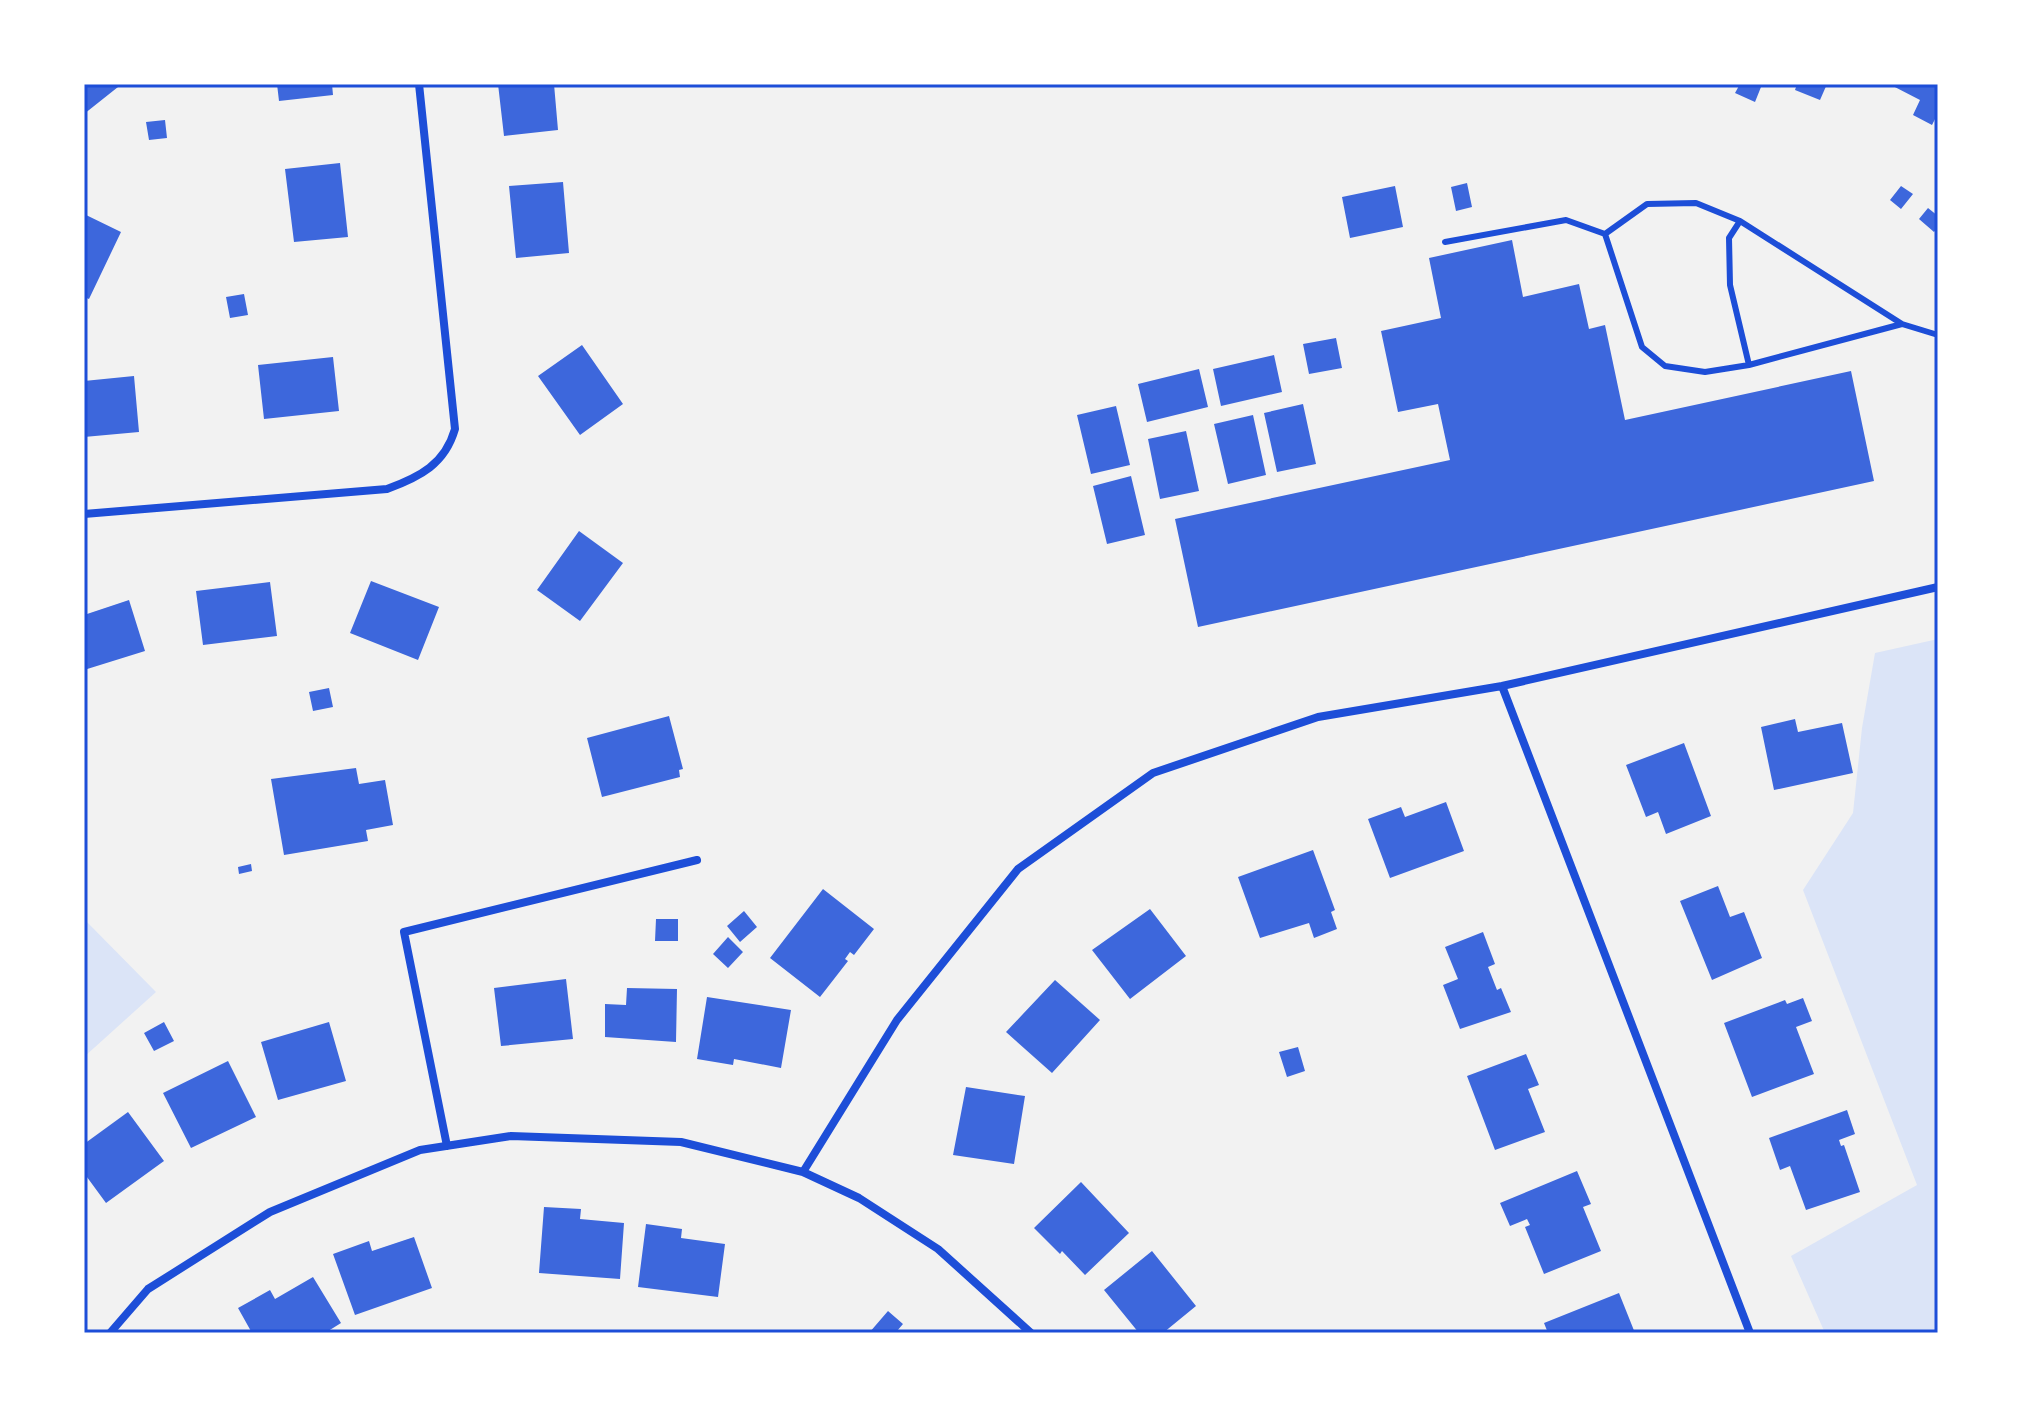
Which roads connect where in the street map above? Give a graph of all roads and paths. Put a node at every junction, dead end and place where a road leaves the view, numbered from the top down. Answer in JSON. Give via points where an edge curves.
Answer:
{"nodes":[{"id":1,"x":419,"y":84,"type":"edge"},
{"id":2,"x":1740,"y":221,"type":"junction"},
{"id":3,"x":1605,"y":234,"type":"junction"},
{"id":4,"x":1445,"y":242,"type":"dead end"},
{"id":5,"x":1902,"y":324,"type":"junction"},
{"id":6,"x":1938,"y":335,"type":"edge"},
{"id":7,"x":1749,"y":365,"type":"junction"},
{"id":8,"x":84,"y":514,"type":"edge"},
{"id":9,"x":1938,"y":587,"type":"edge"},
{"id":10,"x":1502,"y":686,"type":"junction"},
{"id":11,"x":697,"y":860,"type":"dead end"},
{"id":12,"x":447,"y":1146,"type":"junction"},
{"id":13,"x":803,"y":1172,"type":"junction"},
{"id":14,"x":110,"y":1333,"type":"edge"},
{"id":15,"x":1031,"y":1333,"type":"edge"},
{"id":16,"x":1750,"y":1333,"type":"edge"}],
"edges":[{"from":1,"to":8,"type":"street","via":[[455,429],[450,447],[435,464],[387,489]]},
{"from":2,"to":3,"type":"lane","via":[[1696,203],[1647,204]]},
{"from":2,"to":5,"type":"lane"},
{"from":2,"to":7,"type":"lane","via":[[1729,238],[1730,285]]},
{"from":3,"to":4,"type":"lane","via":[[1566,220]]},
{"from":3,"to":7,"type":"lane","via":[[1642,347],[1665,366],[1705,372]]},
{"from":5,"to":6,"type":"lane"},
{"from":5,"to":7,"type":"lane"},
{"from":9,"to":10,"type":"street"},
{"from":10,"to":13,"type":"street","via":[[1318,717],[1153,773],[1018,869],[897,1020]]},
{"from":10,"to":16,"type":"street"},
{"from":11,"to":12,"type":"street","via":[[404,932]]},
{"from":12,"to":13,"type":"street","via":[[511,1136],[681,1142]]},
{"from":12,"to":14,"type":"street","via":[[420,1150],[270,1212],[148,1289]]},
{"from":13,"to":15,"type":"street","via":[[859,1198],[938,1249]]}]}
